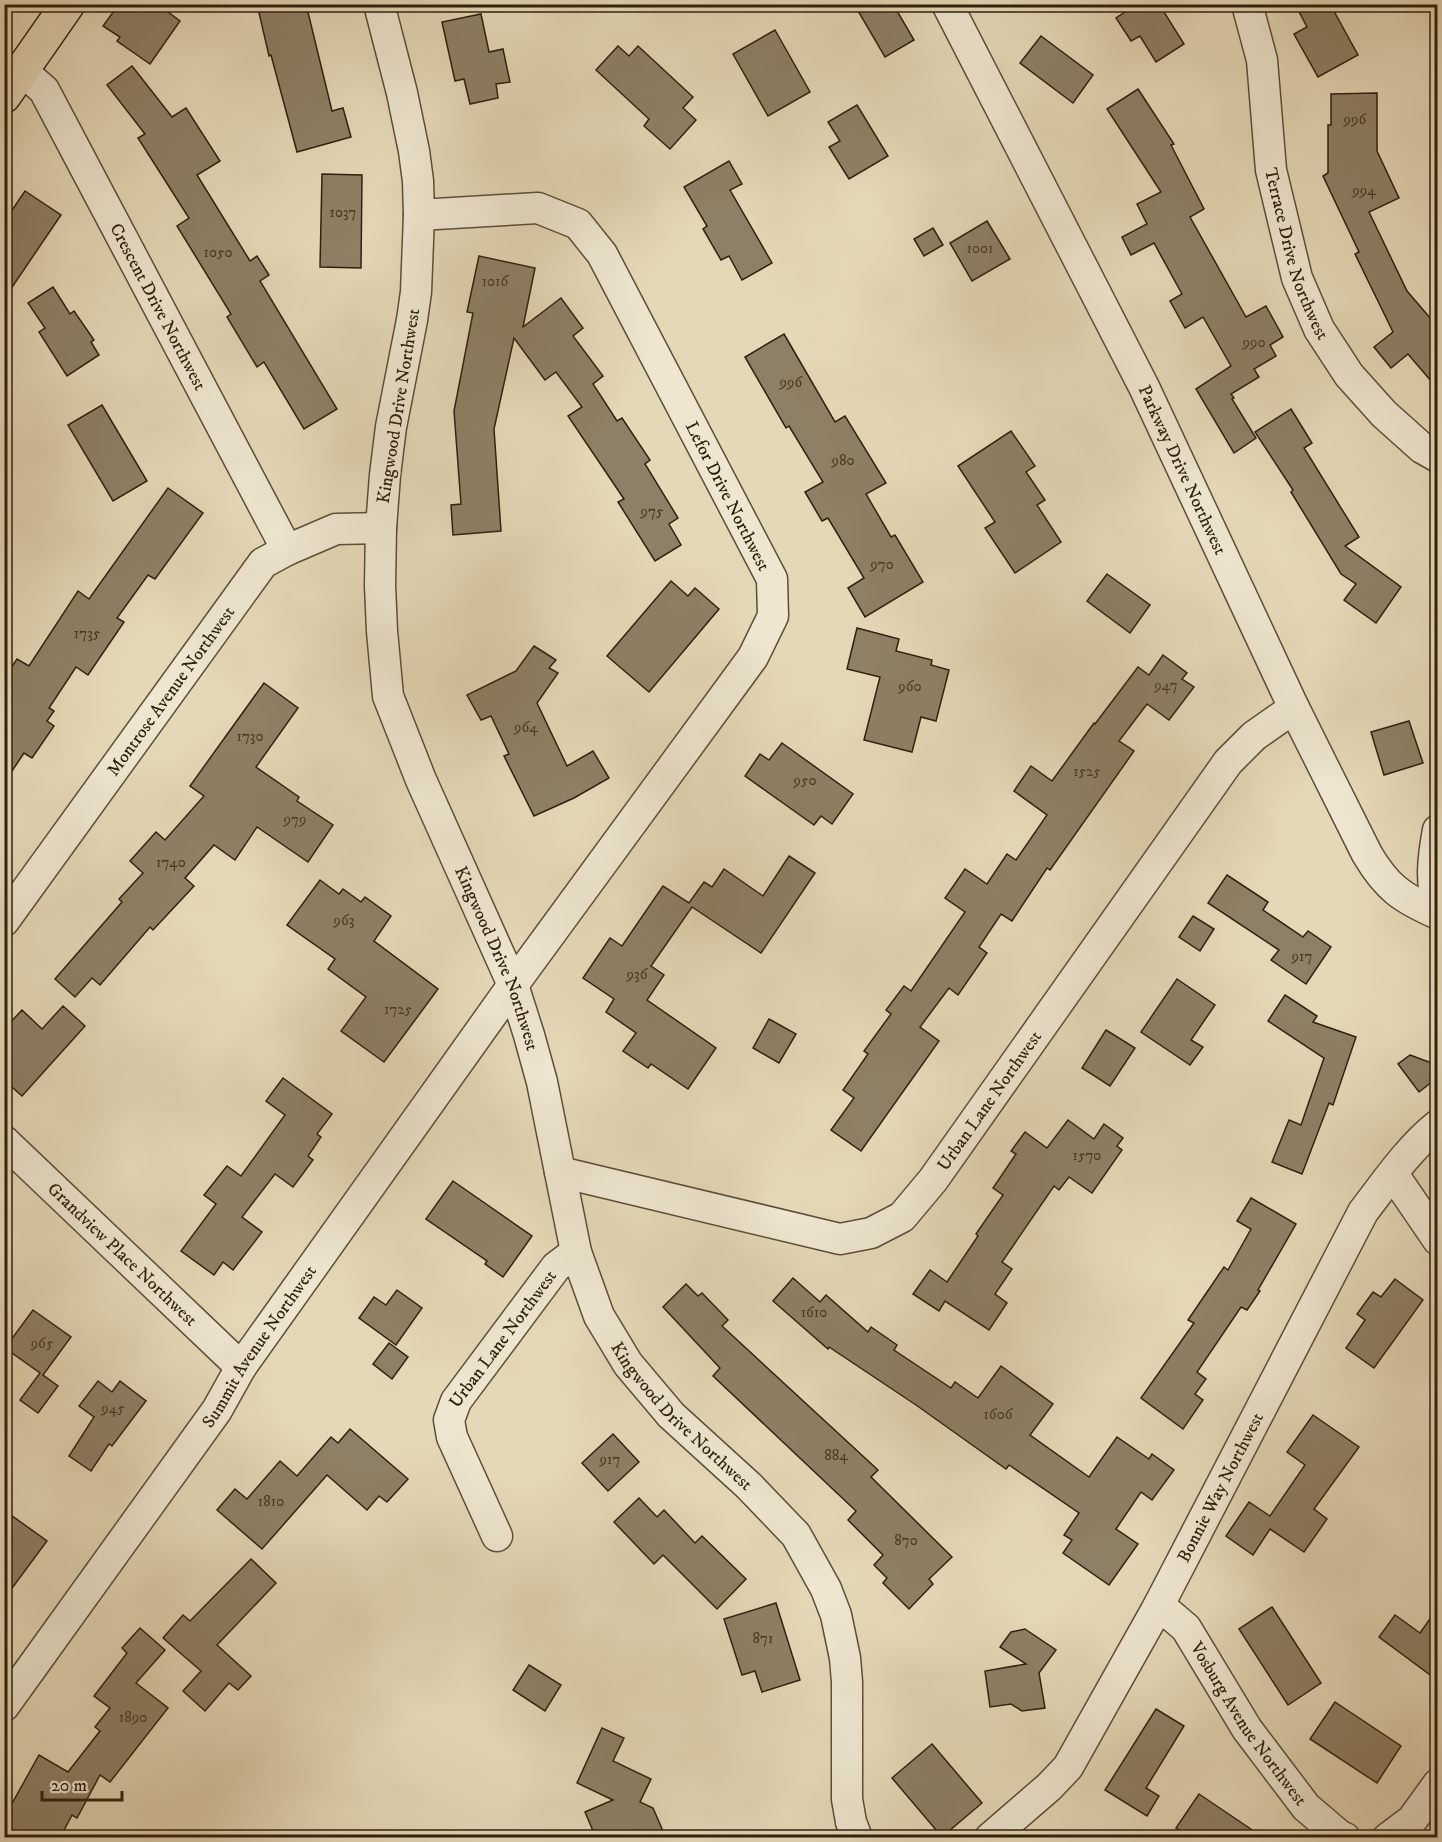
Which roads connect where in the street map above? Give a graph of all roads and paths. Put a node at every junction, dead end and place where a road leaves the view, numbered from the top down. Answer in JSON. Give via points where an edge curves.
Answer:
{"nodes":[{"id":1,"x":68,"y":4,"type":"edge"},
{"id":2,"x":379,"y":4,"type":"edge"},
{"id":3,"x":948,"y":4,"type":"edge"},
{"id":4,"x":1247,"y":4,"type":"edge"},
{"id":5,"x":13,"y":84,"type":"edge"},
{"id":6,"x":418,"y":215,"type":"junction"},
{"id":7,"x":1437,"y":457,"type":"edge"},
{"id":8,"x":381,"y":528,"type":"junction"},
{"id":9,"x":287,"y":550,"type":"junction"},
{"id":10,"x":1294,"y":708,"type":"junction"},
{"id":11,"x":1437,"y":830,"type":"edge"},
{"id":12,"x":1437,"y":908,"type":"edge"},
{"id":13,"x":1437,"y":914,"type":"edge"},
{"id":14,"x":4,"y":921,"type":"edge"},
{"id":15,"x":513,"y":985,"type":"junction"},
{"id":16,"x":1437,"y":1125,"type":"edge"},
{"id":17,"x":4,"y":1141,"type":"edge"},
{"id":18,"x":560,"y":1172,"type":"junction"},
{"id":19,"x":1393,"y":1174,"type":"junction"},
{"id":20,"x":1437,"y":1240,"type":"edge"},
{"id":21,"x":576,"y":1252,"type":"junction"},
{"id":22,"x":242,"y":1367,"type":"junction"},
{"id":23,"x":497,"y":1536,"type":"dead end"},
{"id":24,"x":1159,"y":1605,"type":"junction"},
{"id":25,"x":4,"y":1706,"type":"edge"},
{"id":26,"x":1437,"y":1784,"type":"edge"},
{"id":27,"x":856,"y":1838,"type":"edge"},
{"id":28,"x":990,"y":1838,"type":"edge"},
{"id":29,"x":1345,"y":1838,"type":"edge"},
{"id":30,"x":1388,"y":1838,"type":"edge"}],
"edges":[{"from":1,"to":5,"type":"main road"},
{"from":2,"to":6,"type":"street","name":"Kingwood Drive Northwest","via":[[414,151]]},
{"from":3,"to":10,"type":"street","name":"Parkway Drive Northwest","via":[[1144,387]]},
{"from":4,"to":7,"type":"street","name":"Terrace Drive Northwest","via":[[1262,60],[1271,170],[1297,278],[1319,329],[1349,375],[1384,414]]},
{"from":5,"to":9,"type":"street","name":"Crescent Drive Northwest","via":[[44,90]]},
{"from":6,"to":8,"type":"street","name":"Kingwood Drive Northwest","via":[[413,311],[391,427]]},
{"from":6,"to":15,"type":"street","name":"Lefor Drive Northwest","via":[[538,208],[578,224],[602,254],[772,579],[773,616],[753,657]]},
{"from":8,"to":9,"type":"street","name":"Montrose Avenue Northwest","via":[[336,529]]},
{"from":8,"to":15,"type":"street","name":"Kingwood Drive Northwest","via":[[381,608],[388,696],[421,780]]},
{"from":9,"to":14,"type":"street","name":"Montrose Avenue Northwest","via":[[263,563]]},
{"from":10,"to":13,"type":"street","name":"Parkway Drive Northwest","via":[[1379,875],[1397,893]]},
{"from":10,"to":18,"type":"street","name":"Urban Lane Northwest","via":[[1254,736],[1228,762],[933,1180],[902,1217],[871,1233],[840,1239]]},
{"from":11,"to":12,"type":"street","via":[[1432,868]]},
{"from":15,"to":18,"type":"street","name":"Kingwood Drive Northwest","via":[[542,1082]]},
{"from":15,"to":22,"type":"street","name":"Summit Avenue Northwest"},
{"from":16,"to":19,"type":"street","name":"Bonnie Way Northwest"},
{"from":17,"to":22,"type":"street","name":"Grandview Place Northwest"},
{"from":18,"to":21,"type":"street","name":"Kingwood Drive Northwest"},
{"from":19,"to":20,"type":"street"},
{"from":19,"to":24,"type":"street","name":"Bonnie Way Northwest","via":[[1363,1212]]},
{"from":21,"to":23,"type":"street","name":"Urban Lane Northwest","via":[[556,1267],[456,1401],[449,1420],[452,1437]]},
{"from":21,"to":27,"type":"street","name":"Kingwood Drive Northwest","via":[[599,1316],[628,1364],[671,1415],[775,1511],[796,1535],[826,1589],[845,1658],[847,1799]]},
{"from":22,"to":25,"type":"street","name":"Summit Avenue Northwest","via":[[217,1410]]},
{"from":24,"to":28,"type":"street","name":"Bonnie Way Northwest","via":[[1068,1767]]},
{"from":24,"to":29,"type":"street","name":"Vosburg Avenue Northwest","via":[[1186,1628],[1247,1729],[1306,1807]]},
{"from":26,"to":30,"type":"street","via":[[1412,1820]]}]}
